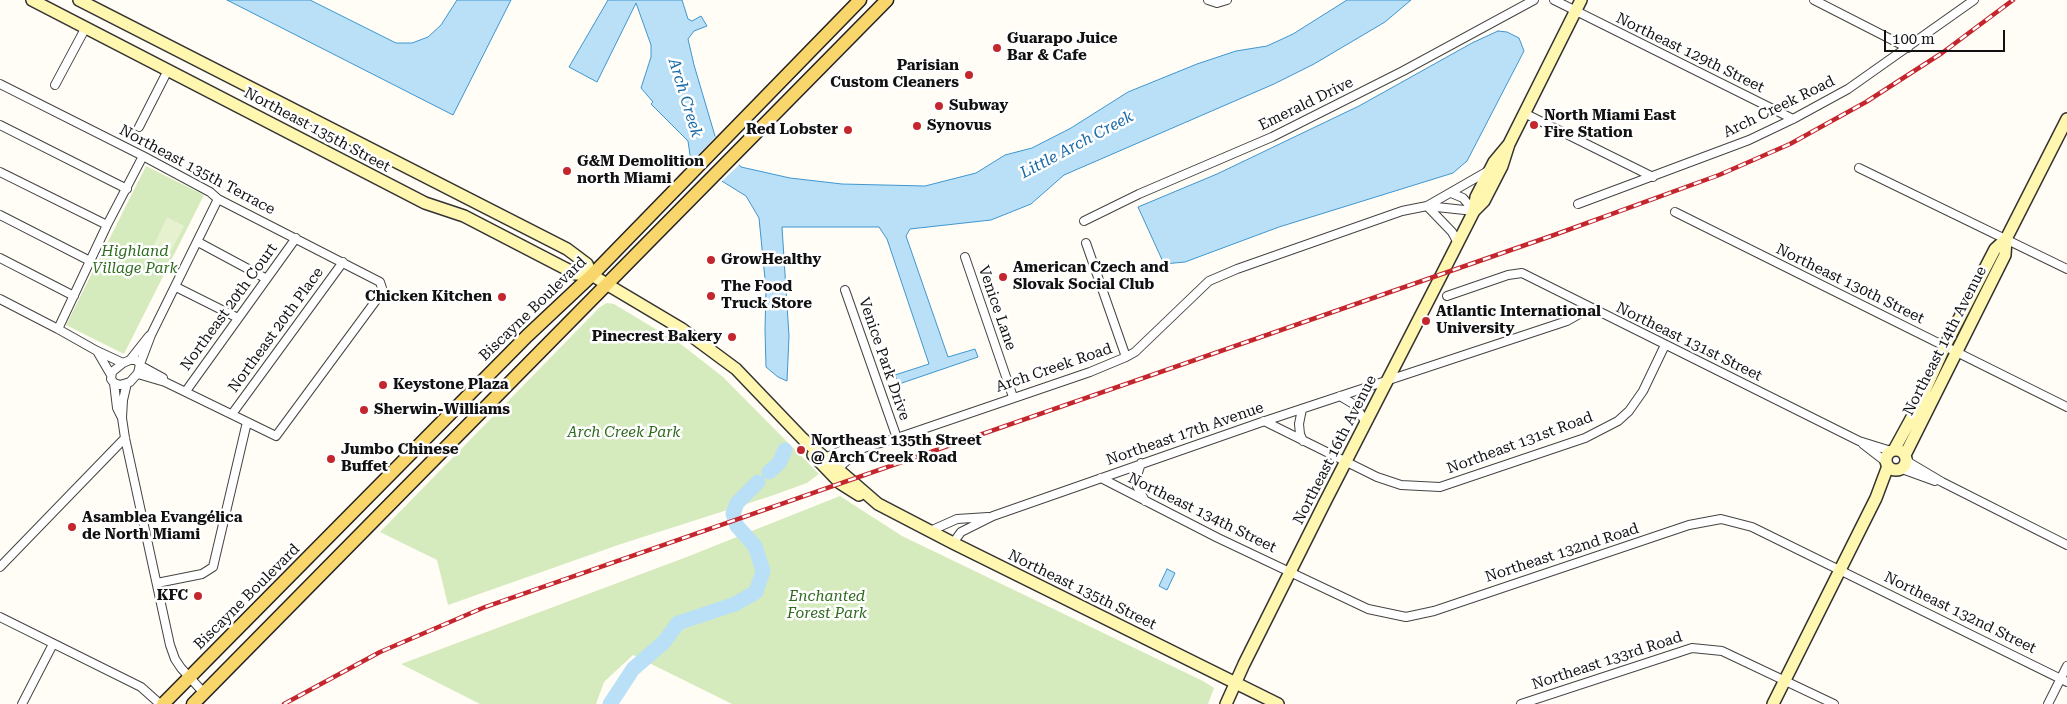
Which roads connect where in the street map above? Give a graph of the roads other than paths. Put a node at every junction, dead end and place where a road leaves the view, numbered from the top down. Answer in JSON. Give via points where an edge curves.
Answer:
{"nodes":[{"id":1,"x":32,"y":0,"type":"edge"},
{"id":2,"x":79,"y":0,"type":"edge"},
{"id":3,"x":860,"y":0,"type":"edge"},
{"id":4,"x":887,"y":0,"type":"edge"},
{"id":5,"x":1208,"y":0,"type":"edge"},
{"id":6,"x":1534,"y":0,"type":"edge"},
{"id":7,"x":1554,"y":0,"type":"edge"},
{"id":8,"x":1582,"y":0,"type":"edge"},
{"id":9,"x":1814,"y":0,"type":"edge"},
{"id":10,"x":1974,"y":0,"type":"edge"},
{"id":11,"x":1225,"y":1,"type":"edge"},
{"id":12,"x":1576,"y":11,"type":"junction"},
{"id":13,"x":86,"y":27,"type":"junction"},
{"id":14,"x":170,"y":46,"type":"junction"},
{"id":15,"x":1908,"y":48,"type":"junction"},
{"id":16,"x":164,"y":67,"type":"junction"},
{"id":17,"x":0,"y":84,"type":"edge"},
{"id":18,"x":55,"y":85,"type":"dead end"},
{"id":19,"x":1524,"y":113,"type":"junction"},
{"id":20,"x":1793,"y":119,"type":"junction"},
{"id":21,"x":2067,"y":119,"type":"edge"},
{"id":22,"x":0,"y":125,"type":"edge"},
{"id":23,"x":139,"y":127,"type":"dead end"},
{"id":24,"x":2064,"y":134,"type":"edge"},
{"id":25,"x":1509,"y":144,"type":"junction"},
{"id":26,"x":144,"y":156,"type":"junction"},
{"id":27,"x":1859,"y":168,"type":"dead end"},
{"id":28,"x":1490,"y":170,"type":"junction"},
{"id":29,"x":0,"y":172,"type":"edge"},
{"id":30,"x":1653,"y":177,"type":"junction"},
{"id":31,"x":126,"y":189,"type":"junction"},
{"id":32,"x":1451,"y":193,"type":"junction"},
{"id":33,"x":218,"y":199,"type":"junction"},
{"id":34,"x":1578,"y":204,"type":"dead end"},
{"id":35,"x":1427,"y":206,"type":"junction"},
{"id":36,"x":1474,"y":211,"type":"junction"},
{"id":37,"x":1675,"y":212,"type":"dead end"},
{"id":38,"x":0,"y":215,"type":"edge"},
{"id":39,"x":1084,"y":221,"type":"dead end"},
{"id":40,"x":107,"y":225,"type":"junction"},
{"id":41,"x":296,"y":238,"type":"junction"},
{"id":42,"x":2006,"y":239,"type":"junction"},
{"id":43,"x":198,"y":242,"type":"junction"},
{"id":44,"x":1458,"y":242,"type":"junction"},
{"id":45,"x":1086,"y":243,"type":"dead end"},
{"id":46,"x":965,"y":256,"type":"dead end"},
{"id":47,"x":0,"y":258,"type":"edge"},
{"id":48,"x":90,"y":261,"type":"junction"},
{"id":49,"x":343,"y":262,"type":"junction"},
{"id":50,"x":2067,"y":269,"type":"edge"},
{"id":51,"x":592,"y":276,"type":"junction"},
{"id":52,"x":266,"y":278,"type":"junction"},
{"id":53,"x":608,"y":284,"type":"junction"},
{"id":54,"x":176,"y":287,"type":"junction"},
{"id":55,"x":845,"y":290,"type":"dead end"},
{"id":56,"x":74,"y":296,"type":"junction"},
{"id":57,"x":1447,"y":296,"type":"dead end"},
{"id":58,"x":0,"y":299,"type":"edge"},
{"id":59,"x":1590,"y":308,"type":"junction"},
{"id":60,"x":238,"y":318,"type":"junction"},
{"id":61,"x":58,"y":329,"type":"junction"},
{"id":62,"x":151,"y":335,"type":"junction"},
{"id":63,"x":1666,"y":345,"type":"junction"},
{"id":64,"x":1945,"y":346,"type":"junction"},
{"id":65,"x":96,"y":351,"type":"junction"},
{"id":66,"x":1956,"y":352,"type":"junction"},
{"id":67,"x":1126,"y":358,"type":"junction"},
{"id":68,"x":126,"y":362,"type":"junction"},
{"id":69,"x":140,"y":368,"type":"junction"},
{"id":70,"x":112,"y":379,"type":"junction"},
{"id":71,"x":1388,"y":380,"type":"junction"},
{"id":72,"x":127,"y":383,"type":"junction"},
{"id":73,"x":186,"y":391,"type":"junction"},
{"id":74,"x":1340,"y":396,"type":"junction"},
{"id":75,"x":1013,"y":397,"type":"junction"},
{"id":76,"x":2067,"y":407,"type":"edge"},
{"id":77,"x":1302,"y":408,"type":"junction"},
{"id":78,"x":452,"y":412,"type":"junction"},
{"id":79,"x":232,"y":414,"type":"junction"},
{"id":80,"x":122,"y":418,"type":"junction"},
{"id":81,"x":1264,"y":421,"type":"junction"},
{"id":82,"x":247,"y":422,"type":"junction"},
{"id":83,"x":1366,"y":423,"type":"junction"},
{"id":84,"x":467,"y":426,"type":"junction"},
{"id":85,"x":126,"y":438,"type":"junction"},
{"id":86,"x":897,"y":438,"type":"junction"},
{"id":87,"x":803,"y":439,"type":"junction"},
{"id":88,"x":1303,"y":441,"type":"junction"},
{"id":89,"x":1862,"y":442,"type":"junction"},
{"id":90,"x":864,"y":448,"type":"junction"},
{"id":91,"x":825,"y":458,"type":"junction"},
{"id":92,"x":1896,"y":460,"type":"junction"},
{"id":93,"x":1345,"y":462,"type":"junction"},
{"id":94,"x":1141,"y":463,"type":"junction"},
{"id":95,"x":838,"y":470,"type":"junction"},
{"id":96,"x":1100,"y":478,"type":"junction"},
{"id":97,"x":1942,"y":482,"type":"junction"},
{"id":98,"x":874,"y":500,"type":"junction"},
{"id":99,"x":1146,"y":502,"type":"junction"},
{"id":100,"x":992,"y":516,"type":"junction"},
{"id":101,"x":930,"y":531,"type":"junction"},
{"id":102,"x":325,"y":541,"type":"junction"},
{"id":103,"x":953,"y":543,"type":"junction"},
{"id":104,"x":2067,"y":544,"type":"edge"},
{"id":105,"x":339,"y":555,"type":"junction"},
{"id":106,"x":0,"y":568,"type":"edge"},
{"id":107,"x":1840,"y":569,"type":"junction"},
{"id":108,"x":1291,"y":572,"type":"junction"},
{"id":109,"x":157,"y":583,"type":"junction"},
{"id":110,"x":0,"y":617,"type":"edge"},
{"id":111,"x":53,"y":644,"type":"junction"},
{"id":112,"x":2067,"y":666,"type":"edge"},
{"id":113,"x":189,"y":678,"type":"junction"},
{"id":114,"x":1785,"y":680,"type":"junction"},
{"id":115,"x":2064,"y":680,"type":"edge"},
{"id":116,"x":1237,"y":683,"type":"junction"},
{"id":117,"x":204,"y":693,"type":"junction"},
{"id":118,"x":22,"y":704,"type":"edge"},
{"id":119,"x":162,"y":704,"type":"edge"},
{"id":120,"x":193,"y":704,"type":"edge"},
{"id":121,"x":1226,"y":704,"type":"edge"},
{"id":122,"x":1278,"y":704,"type":"edge"},
{"id":123,"x":1521,"y":704,"type":"edge"},
{"id":124,"x":1773,"y":704,"type":"edge"},
{"id":125,"x":1834,"y":704,"type":"edge"},
{"id":126,"x":2048,"y":704,"type":"edge"}],
"edges":[{"from":1,"to":13,"type":"street","name":"Northeast 135th Street"},
{"from":2,"to":14,"type":"street","name":"Northeast 135th Street"},
{"from":3,"to":51,"type":"main road","name":"Biscayne Boulevard"},
{"from":4,"to":53,"type":"main road"},
{"from":5,"to":11,"type":"street"},
{"from":6,"to":39,"type":"street","name":"Emerald Drive","via":[[1272,137]]},
{"from":7,"to":12,"type":"street"},
{"from":8,"to":12,"type":"street","name":"Northeast 16th Avenue"},
{"from":9,"to":15,"type":"street"},
{"from":10,"to":15,"type":"street","name":"Arch Creek Road"},
{"from":12,"to":19,"type":"street","name":"Northeast 16th Avenue"},
{"from":12,"to":20,"type":"street","name":"Northeast 129th Street"},
{"from":13,"to":16,"type":"street","name":"Northeast 135th Street"},
{"from":13,"to":18,"type":"street"},
{"from":14,"to":16,"type":"street"},
{"from":14,"to":51,"type":"street","name":"Northeast 135th Street","via":[[567,249],[587,264]]},
{"from":15,"to":20,"type":"street","name":"Arch Creek Road","via":[[1848,88]]},
{"from":16,"to":23,"type":"street"},
{"from":16,"to":51,"type":"street","name":"Northeast 135th Street","via":[[425,203],[464,216],[576,274]]},
{"from":17,"to":26,"type":"street","name":"Northeast 135th Terrace"},
{"from":19,"to":25,"type":"street","name":"Northeast 16th Avenue"},
{"from":19,"to":30,"type":"street"},
{"from":20,"to":30,"type":"street","name":"Arch Creek Road","via":[[1749,140]]},
{"from":21,"to":24,"type":"street","name":"Northeast 14th Avenue"},
{"from":22,"to":31,"type":"street"},
{"from":24,"to":42,"type":"street","name":"Northeast 14th Avenue"},
{"from":25,"to":28,"type":"street","name":"Northeast 16th Avenue"},
{"from":25,"to":36,"type":"street","name":"Northeast 16th Avenue","via":[[1502,166],[1484,200]]},
{"from":26,"to":31,"type":"street"},
{"from":26,"to":33,"type":"street","name":"Northeast 135th Terrace"},
{"from":27,"to":42,"type":"street"},
{"from":28,"to":32,"type":"street","name":"Arch Creek Road"},
{"from":28,"to":36,"type":"street","name":"Northeast 16th Avenue","via":[[1476,197]]},
{"from":29,"to":40,"type":"street"},
{"from":30,"to":34,"type":"street","name":"Arch Creek Road"},
{"from":31,"to":40,"type":"street"},
{"from":32,"to":35,"type":"street","name":"Arch Creek Road"},
{"from":32,"to":36,"type":"street","via":[[1463,198]]},
{"from":33,"to":41,"type":"street","name":"Northeast 135th Terrace"},
{"from":33,"to":43,"type":"street"},
{"from":35,"to":36,"type":"street","name":"Arch Creek Road"},
{"from":35,"to":44,"type":"street","via":[[1437,213]]},
{"from":35,"to":67,"type":"street","name":"Arch Creek Road","via":[[1402,211],[1220,275],[1200,289]]},
{"from":36,"to":44,"type":"street","name":"Northeast 16th Avenue"},
{"from":37,"to":64,"type":"street","name":"Northeast 130th Street"},
{"from":38,"to":48,"type":"street"},
{"from":40,"to":48,"type":"street"},
{"from":41,"to":49,"type":"street","name":"Northeast 135th Terrace"},
{"from":41,"to":52,"type":"street","name":"Northeast 20th Court"},
{"from":42,"to":50,"type":"street"},
{"from":42,"to":64,"type":"street","name":"Northeast 14th Avenue","via":[[1996,249]]},
{"from":42,"to":66,"type":"street","name":"Northeast 14th Avenue","via":[[2005,255]]},
{"from":43,"to":52,"type":"street"},
{"from":43,"to":54,"type":"street"},
{"from":44,"to":71,"type":"street","name":"Northeast 16th Avenue"},
{"from":45,"to":67,"type":"street"},
{"from":46,"to":75,"type":"street","name":"Venice Lane"},
{"from":47,"to":56,"type":"street"},
{"from":48,"to":56,"type":"street"},
{"from":49,"to":79,"type":"street","name":"Northeast 20th Place"},
{"from":49,"to":82,"type":"street","name":"Northeast 135th Terrace","via":[[380,282],[380,295],[276,436]]},
{"from":51,"to":53,"type":"street","name":"Northeast 135th Street"},
{"from":51,"to":78,"type":"main road","name":"Biscayne Boulevard"},
{"from":52,"to":60,"type":"street","name":"Northeast 20th Court"},
{"from":53,"to":84,"type":"main road"},
{"from":53,"to":87,"type":"street","name":"Northeast 135th Street","via":[[682,329],[736,370]]},
{"from":54,"to":60,"type":"street"},
{"from":54,"to":62,"type":"street"},
{"from":55,"to":86,"type":"street","name":"Venice Park Drive"},
{"from":56,"to":61,"type":"street"},
{"from":57,"to":59,"type":"street","name":"Northeast 131st Street","via":[[1522,273]]},
{"from":58,"to":61,"type":"street"},
{"from":59,"to":63,"type":"street","name":"Northeast 131st Street"},
{"from":59,"to":71,"type":"street","name":"Northeast 17th Avenue","via":[[1567,321]]},
{"from":60,"to":73,"type":"street","name":"Northeast 20th Court"},
{"from":61,"to":65,"type":"street"},
{"from":62,"to":68,"type":"street"},
{"from":62,"to":69,"type":"street"},
{"from":63,"to":89,"type":"street","name":"Northeast 131st Street"},
{"from":63,"to":93,"type":"street","name":"Northeast 131st Road","via":[[1629,411],[1618,421],[1585,438],[1440,487],[1401,485]]},
{"from":64,"to":66,"type":"street","name":"Northeast 130th Street"},
{"from":64,"to":92,"type":"street","name":"Northeast 14th Avenue"},
{"from":65,"to":68,"type":"street"},
{"from":65,"to":70,"type":"street"},
{"from":66,"to":76,"type":"street","name":"Northeast 130th Street"},
{"from":66,"to":92,"type":"street","name":"Northeast 14th Avenue"},
{"from":67,"to":75,"type":"street","name":"Arch Creek Road"},
{"from":68,"to":69,"type":"street","via":[[136,360]]},
{"from":68,"to":70,"type":"street","via":[[116,368]]},
{"from":69,"to":72,"type":"street"},
{"from":69,"to":73,"type":"street"},
{"from":70,"to":72,"type":"street","via":[[120,385]]},
{"from":70,"to":80,"type":"street"},
{"from":71,"to":74,"type":"street","name":"Northeast 17th Avenue"},
{"from":71,"to":83,"type":"street","name":"Northeast 16th Avenue"},
{"from":72,"to":80,"type":"street","via":[[122,400]]},
{"from":73,"to":79,"type":"street"},
{"from":74,"to":77,"type":"street","name":"Northeast 17th Avenue"},
{"from":74,"to":83,"type":"street","via":[[1355,405]]},
{"from":75,"to":86,"type":"street","name":"Arch Creek Road"},
{"from":77,"to":81,"type":"street","name":"Northeast 17th Avenue"},
{"from":77,"to":88,"type":"street","via":[[1298,424]]},
{"from":78,"to":84,"type":"main road"},
{"from":78,"to":102,"type":"main road","name":"Biscayne Boulevard"},
{"from":79,"to":82,"type":"street"},
{"from":80,"to":85,"type":"street"},
{"from":81,"to":88,"type":"street"},
{"from":81,"to":94,"type":"street","name":"Northeast 17th Avenue"},
{"from":82,"to":109,"type":"street","via":[[213,567],[202,574]]},
{"from":83,"to":93,"type":"street","name":"Northeast 16th Avenue"},
{"from":84,"to":105,"type":"main road"},
{"from":85,"to":106,"type":"street"},
{"from":85,"to":109,"type":"street"},
{"from":86,"to":90,"type":"street","name":"Arch Creek Road"},
{"from":87,"to":91,"type":"street","name":"Northeast 135th Street"},
{"from":87,"to":98,"type":"street","name":"Northeast 135th Street","via":[[804,445],[821,465],[840,482],[854,493]]},
{"from":88,"to":93,"type":"street"},
{"from":89,"to":92,"type":"street","name":"Northeast 131st Street"},
{"from":89,"to":92,"type":"street","name":"Northeast 131st Street"},
{"from":90,"to":91,"type":"street","name":"Arch Creek Road","via":[[843,450]]},
{"from":90,"to":95,"type":"street","name":"Arch Creek Road"},
{"from":91,"to":95,"type":"street","name":"Northeast 135th Street"},
{"from":92,"to":97,"type":"street","name":"Northeast 131st Street"},
{"from":92,"to":97,"type":"street","name":"Northeast 131st Street","via":[[1910,463]]},
{"from":92,"to":107,"type":"street","name":"Northeast 14th Avenue"},
{"from":93,"to":108,"type":"street","name":"Northeast 16th Avenue"},
{"from":94,"to":96,"type":"street","name":"Northeast 17th Avenue"},
{"from":94,"to":99,"type":"street","via":[[1137,486]]},
{"from":95,"to":98,"type":"street","name":"Northeast 135th Street"},
{"from":96,"to":99,"type":"street","name":"Northeast 134th Street"},
{"from":96,"to":100,"type":"street","name":"Northeast 17th Avenue"},
{"from":97,"to":104,"type":"street","name":"Northeast 131st Street"},
{"from":98,"to":101,"type":"street","name":"Northeast 135th Street"},
{"from":99,"to":108,"type":"street","name":"Northeast 134th Street"},
{"from":100,"to":101,"type":"street","name":"Northeast 17th Avenue","via":[[957,519]]},
{"from":100,"to":103,"type":"street","name":"Northeast 17th Avenue","via":[[961,532]]},
{"from":101,"to":103,"type":"street","name":"Northeast 135th Street"},
{"from":102,"to":105,"type":"main road"},
{"from":102,"to":113,"type":"main road","name":"Biscayne Boulevard"},
{"from":103,"to":116,"type":"street","name":"Northeast 135th Street"},
{"from":105,"to":117,"type":"main road"},
{"from":107,"to":108,"type":"street","name":"Northeast 132nd Road","via":[[1752,527],[1721,519],[1689,525],[1434,611],[1406,617],[1368,609]]},
{"from":107,"to":114,"type":"street","name":"Northeast 14th Avenue"},
{"from":107,"to":115,"type":"street","name":"Northeast 132nd Street"},
{"from":108,"to":116,"type":"street","name":"Northeast 16th Avenue"},
{"from":109,"to":113,"type":"street","via":[[175,660]]},
{"from":110,"to":111,"type":"street"},
{"from":111,"to":118,"type":"street"},
{"from":111,"to":119,"type":"street","via":[[141,687]]},
{"from":112,"to":115,"type":"street"},
{"from":113,"to":117,"type":"street"},
{"from":113,"to":119,"type":"main road","name":"Biscayne Boulevard"},
{"from":114,"to":123,"type":"street","name":"Northeast 133rd Road","via":[[1722,651],[1692,648]]},
{"from":114,"to":124,"type":"street","name":"Northeast 14th Avenue"},
{"from":114,"to":125,"type":"street","name":"Northeast 133rd Road"},
{"from":115,"to":126,"type":"street"},
{"from":116,"to":121,"type":"street","name":"Northeast 16th Avenue"},
{"from":116,"to":122,"type":"street","name":"Northeast 135th Street"},
{"from":117,"to":120,"type":"main road"}]}
